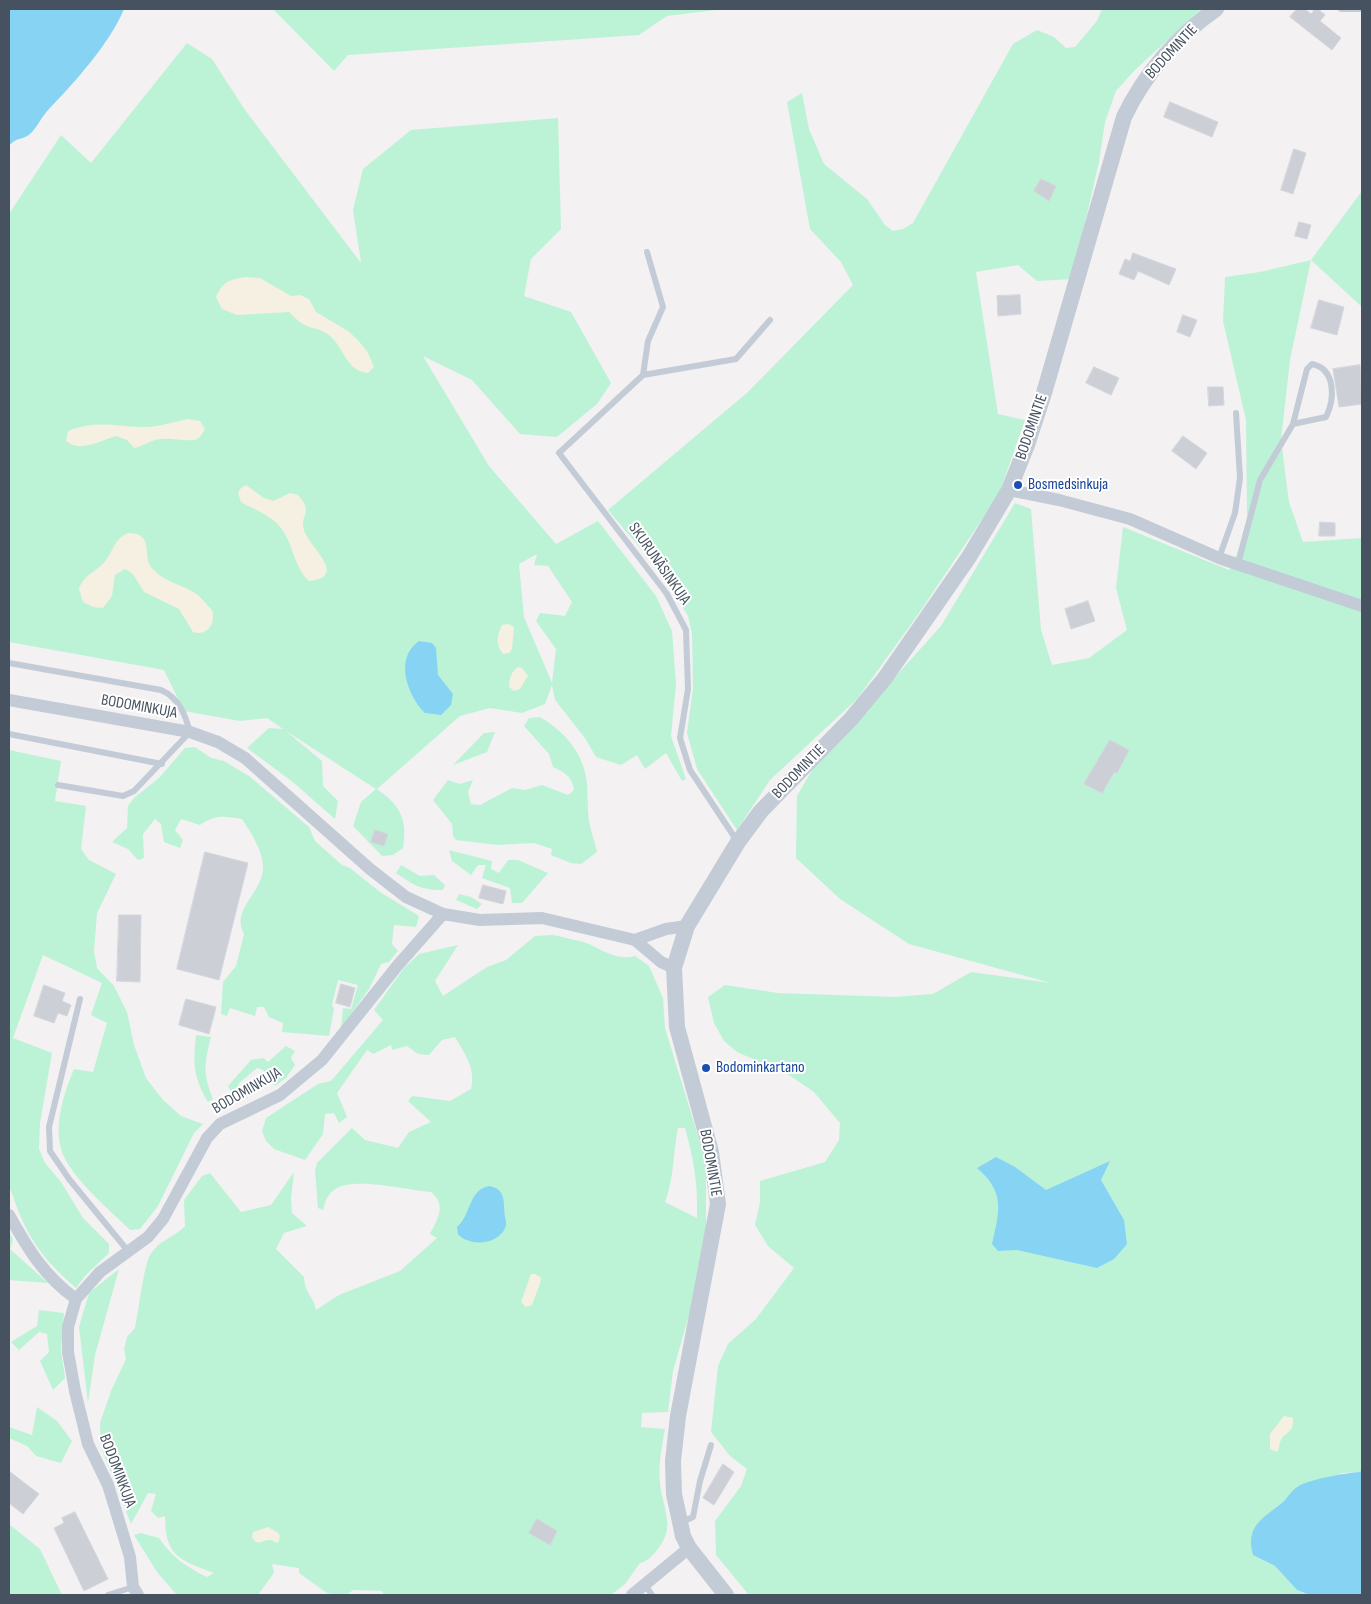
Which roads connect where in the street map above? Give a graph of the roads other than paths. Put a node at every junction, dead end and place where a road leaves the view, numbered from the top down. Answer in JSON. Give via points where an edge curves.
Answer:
{"nodes":[{"id":1,"x":1216,"y":9,"type":"edge"},
{"id":2,"x":1341,"y":9,"type":"edge"},
{"id":3,"x":1362,"y":9,"type":"edge"},
{"id":4,"x":647,"y":252,"type":"dead end"},
{"id":5,"x":770,"y":320,"type":"dead end"},
{"id":6,"x":643,"y":375,"type":"junction"},
{"id":7,"x":1236,"y":413,"type":"dead end"},
{"id":8,"x":1293,"y":424,"type":"junction"},
{"id":9,"x":1009,"y":490,"type":"junction"},
{"id":10,"x":1219,"y":558,"type":"junction"},
{"id":11,"x":1238,"y":564,"type":"junction"},
{"id":12,"x":1362,"y":606,"type":"edge"},
{"id":13,"x":9,"y":663,"type":"edge"},
{"id":14,"x":9,"y":700,"type":"edge"},
{"id":15,"x":190,"y":732,"type":"junction"},
{"id":16,"x":9,"y":734,"type":"edge"},
{"id":17,"x":162,"y":764,"type":"junction"},
{"id":18,"x":58,"y":785,"type":"dead end"},
{"id":19,"x":738,"y":842,"type":"junction"},
{"id":20,"x":443,"y":914,"type":"junction"},
{"id":21,"x":687,"y":926,"type":"junction"},
{"id":22,"x":635,"y":940,"type":"junction"},
{"id":23,"x":674,"y":968,"type":"junction"},
{"id":24,"x":80,"y":999,"type":"dead end"},
{"id":25,"x":9,"y":1215,"type":"edge"},
{"id":26,"x":128,"y":1251,"type":"junction"},
{"id":27,"x":76,"y":1299,"type":"junction"},
{"id":28,"x":711,"y":1445,"type":"dead end"},
{"id":29,"x":678,"y":1524,"type":"junction"},
{"id":30,"x":689,"y":1548,"type":"junction"},
{"id":31,"x":648,"y":1590,"type":"edge"},
{"id":32,"x":135,"y":1591,"type":"edge"},
{"id":33,"x":108,"y":1595,"type":"edge"},
{"id":34,"x":632,"y":1595,"type":"edge"},
{"id":35,"x":726,"y":1595,"type":"edge"}],
"edges":[{"from":1,"to":9,"type":"street","name":"BODOMINTIE","via":[[1158,64],[1137,90],[1124,117],[1028,445]]},
{"from":2,"to":3,"type":"lane"},
{"from":4,"to":6,"type":"lane","via":[[663,307],[648,341]]},
{"from":5,"to":6,"type":"lane","via":[[736,359]]},
{"from":6,"to":19,"type":"lane","name":"SKURUNÄSINKUJA","via":[[559,453],[667,594],[686,630],[688,689],[680,738],[690,770]]},
{"from":7,"to":10,"type":"lane","via":[[1240,478],[1235,513]]},
{"from":8,"to":8,"type":"lane","via":[[1307,369],[1312,364],[1320,366],[1328,373],[1332,386],[1332,406],[1326,417]]},
{"from":8,"to":11,"type":"lane","via":[[1260,480]]},
{"from":9,"to":10,"type":"street","via":[[1130,519]]},
{"from":9,"to":19,"type":"street","name":"BODOMINTIE","via":[[969,557],[885,678],[851,719],[761,811]]},
{"from":10,"to":11,"type":"street"},
{"from":11,"to":12,"type":"street"},
{"from":13,"to":15,"type":"lane","via":[[161,690],[184,711]]},
{"from":14,"to":15,"type":"street","name":"BODOMINKUJA"},
{"from":15,"to":17,"type":"lane"},
{"from":15,"to":20,"type":"street","name":"BODOMINKUJA","via":[[218,742],[245,758],[370,869],[406,897]]},
{"from":16,"to":17,"type":"lane"},
{"from":17,"to":18,"type":"lane","via":[[134,791],[123,796]]},
{"from":19,"to":21,"type":"street","name":"BODOMINTIE"},
{"from":20,"to":22,"type":"street","name":"BODOMINKUJA","via":[[480,920],[542,918]]},
{"from":20,"to":26,"type":"street","name":"BODOMINKUJA","via":[[322,1060],[280,1095],[220,1124],[207,1138],[163,1220],[148,1237]]},
{"from":21,"to":22,"type":"street","via":[[666,929]]},
{"from":21,"to":23,"type":"street","name":"BODOMINTIE"},
{"from":22,"to":23,"type":"street","name":"BODOMINKUJA","via":[[661,962]]},
{"from":23,"to":29,"type":"street","name":"BODOMINTIE","via":[[677,1027],[711,1152],[718,1204],[678,1416],[673,1469]]},
{"from":24,"to":26,"type":"lane","via":[[49,1127],[50,1151]]},
{"from":25,"to":27,"type":"street","via":[[30,1252],[56,1285]]},
{"from":26,"to":27,"type":"street","name":"BODOMINKUJA","via":[[100,1272]]},
{"from":27,"to":32,"type":"street","name":"BODOMINKUJA","via":[[68,1327],[68,1352],[75,1391],[88,1444],[108,1485],[130,1557]]},
{"from":28,"to":29,"type":"lane","via":[[693,1518]]},
{"from":29,"to":30,"type":"street","name":"BODOMINTIE"},
{"from":30,"to":31,"type":"street"},
{"from":30,"to":35,"type":"street","name":"BODOMINTIE"},
{"from":31,"to":34,"type":"street"},
{"from":32,"to":33,"type":"lane"}]}
